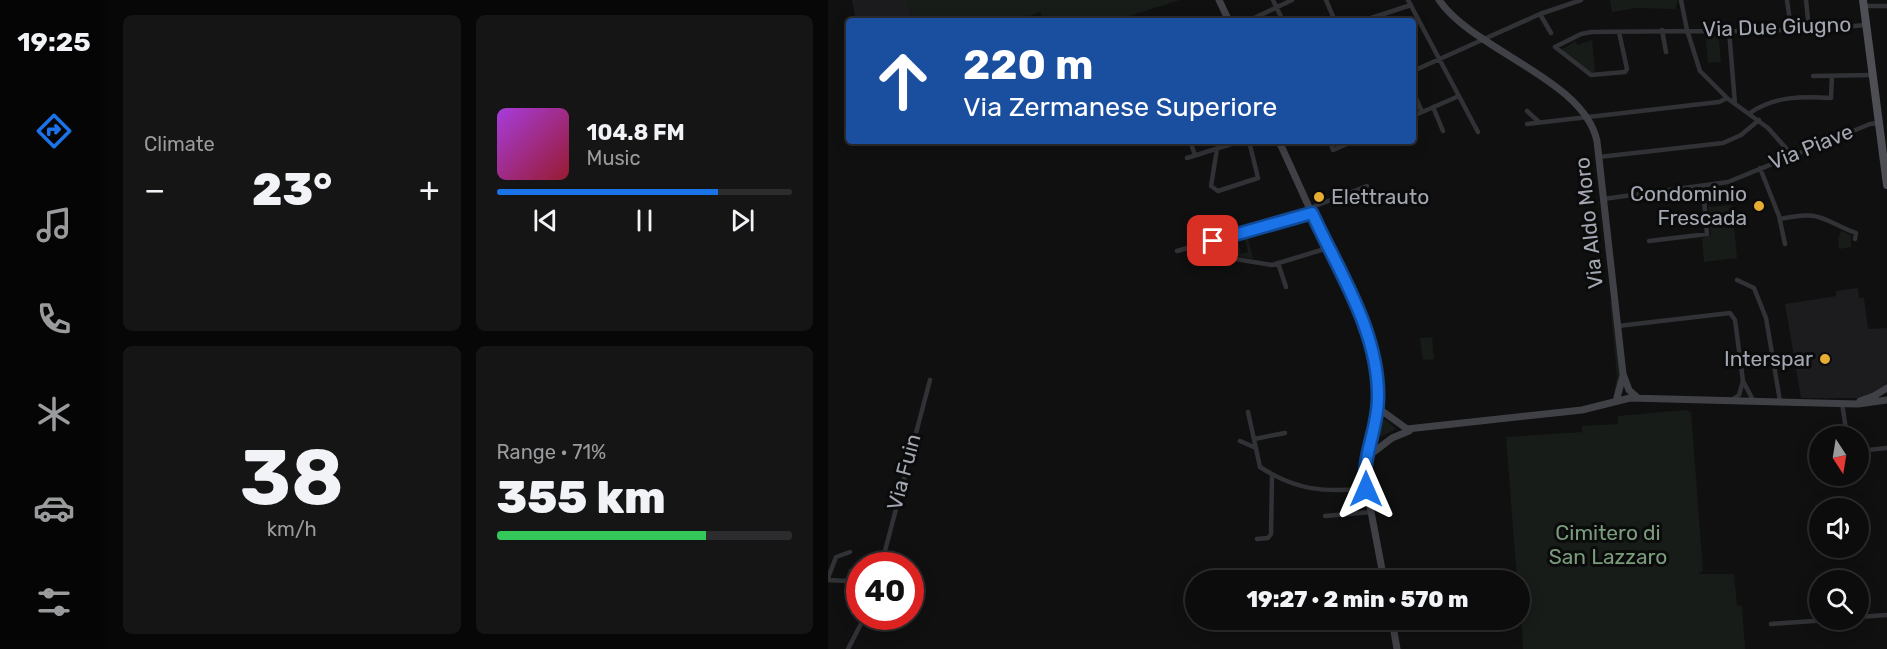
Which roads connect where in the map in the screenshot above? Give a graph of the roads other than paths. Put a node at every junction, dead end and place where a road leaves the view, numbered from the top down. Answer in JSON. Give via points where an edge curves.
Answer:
{"nodes":[{"id":1,"x":1219,"y":0,"type":"edge"},
{"id":2,"x":1273,"y":0,"type":"edge"},
{"id":3,"x":1292,"y":0,"type":"edge"},
{"id":4,"x":1326,"y":0,"type":"edge"},
{"id":5,"x":1440,"y":0,"type":"edge"},
{"id":6,"x":1581,"y":0,"type":"edge"},
{"id":7,"x":1682,"y":0,"type":"edge"},
{"id":8,"x":1787,"y":0,"type":"edge"},
{"id":9,"x":1806,"y":0,"type":"edge"},
{"id":10,"x":1570,"y":2,"type":"edge"},
{"id":11,"x":1410,"y":3,"type":"edge"},
{"id":12,"x":1863,"y":3,"type":"edge"},
{"id":13,"x":1887,"y":6,"type":"edge"},
{"id":14,"x":1276,"y":7,"type":"junction"},
{"id":15,"x":1540,"y":14,"type":"junction"},
{"id":16,"x":1228,"y":18,"type":"edge"},
{"id":17,"x":1254,"y":18,"type":"edge"},
{"id":18,"x":1282,"y":18,"type":"edge"},
{"id":19,"x":1334,"y":18,"type":"edge"},
{"id":20,"x":1370,"y":18,"type":"edge"},
{"id":21,"x":1866,"y":25,"type":"junction"},
{"id":22,"x":1791,"y":29,"type":"junction"},
{"id":23,"x":1809,"y":29,"type":"junction"},
{"id":24,"x":1662,"y":30,"type":"junction"},
{"id":25,"x":1687,"y":30,"type":"junction"},
{"id":26,"x":1729,"y":30,"type":"junction"},
{"id":27,"x":1619,"y":32,"type":"junction"},
{"id":28,"x":1551,"y":33,"type":"dead end"},
{"id":29,"x":1485,"y":39,"type":"junction"},
{"id":30,"x":1666,"y":52,"type":"dead end"},
{"id":31,"x":1441,"y":59,"type":"junction"},
{"id":32,"x":1416,"y":70,"type":"edge"},
{"id":33,"x":1873,"y":75,"type":"junction"},
{"id":34,"x":1813,"y":76,"type":"dead end"},
{"id":35,"x":1832,"y":76,"type":"junction"},
{"id":36,"x":1459,"y":96,"type":"junction"},
{"id":37,"x":1416,"y":98,"type":"edge"},
{"id":38,"x":1727,"y":98,"type":"junction"},
{"id":39,"x":1735,"y":104,"type":"junction"},
{"id":40,"x":1433,"y":107,"type":"junction"},
{"id":41,"x":1527,"y":111,"type":"dead end"},
{"id":42,"x":1422,"y":112,"type":"junction"},
{"id":43,"x":1750,"y":113,"type":"junction"},
{"id":44,"x":1416,"y":115,"type":"edge"},
{"id":45,"x":1587,"y":116,"type":"junction"},
{"id":46,"x":1759,"y":120,"type":"junction"},
{"id":47,"x":1539,"y":122,"type":"junction"},
{"id":48,"x":1879,"y":123,"type":"junction"},
{"id":49,"x":1527,"y":124,"type":"dead end"},
{"id":50,"x":1443,"y":131,"type":"dead end"},
{"id":51,"x":1478,"y":132,"type":"dead end"},
{"id":52,"x":1191,"y":144,"type":"edge"},
{"id":53,"x":1249,"y":144,"type":"edge"},
{"id":54,"x":1280,"y":144,"type":"edge"},
{"id":55,"x":1331,"y":144,"type":"edge"},
{"id":56,"x":1347,"y":144,"type":"edge"},
{"id":57,"x":1220,"y":146,"type":"edge"},
{"id":58,"x":1195,"y":155,"type":"junction"},
{"id":59,"x":1792,"y":155,"type":"junction"},
{"id":60,"x":1599,"y":157,"type":"junction"},
{"id":61,"x":1187,"y":158,"type":"dead end"},
{"id":62,"x":1760,"y":168,"type":"junction"},
{"id":63,"x":1887,"y":185,"type":"edge"},
{"id":64,"x":1367,"y":186,"type":"dead end"},
{"id":65,"x":1703,"y":187,"type":"junction"},
{"id":66,"x":1603,"y":198,"type":"junction"},
{"id":67,"x":1311,"y":211,"type":"junction"},
{"id":68,"x":1780,"y":219,"type":"junction"},
{"id":69,"x":1855,"y":239,"type":"dead end"},
{"id":70,"x":1213,"y":241,"type":"junction"},
{"id":71,"x":1649,"y":241,"type":"dead end"},
{"id":72,"x":1785,"y":244,"type":"dead end"},
{"id":73,"x":1328,"y":248,"type":"junction"},
{"id":74,"x":1178,"y":251,"type":"dead end"},
{"id":75,"x":1278,"y":264,"type":"junction"},
{"id":76,"x":1737,"y":280,"type":"dead end"},
{"id":77,"x":1286,"y":287,"type":"dead end"},
{"id":78,"x":1618,"y":326,"type":"junction"},
{"id":79,"x":1623,"y":374,"type":"junction"},
{"id":80,"x":930,"y":380,"type":"dead end"},
{"id":81,"x":1743,"y":381,"type":"junction"},
{"id":82,"x":1887,"y":388,"type":"edge"},
{"id":83,"x":1621,"y":390,"type":"junction"},
{"id":84,"x":1628,"y":396,"type":"junction"},
{"id":85,"x":1733,"y":399,"type":"junction"},
{"id":86,"x":1753,"y":400,"type":"junction"},
{"id":87,"x":1887,"y":400,"type":"edge"},
{"id":88,"x":1616,"y":401,"type":"junction"},
{"id":89,"x":1780,"y":401,"type":"junction"},
{"id":90,"x":1842,"y":403,"type":"junction"},
{"id":91,"x":1378,"y":408,"type":"junction"},
{"id":92,"x":1248,"y":412,"type":"dead end"},
{"id":93,"x":1845,"y":426,"type":"edge"},
{"id":94,"x":1419,"y":428,"type":"junction"},
{"id":95,"x":1285,"y":433,"type":"dead end"},
{"id":96,"x":1372,"y":434,"type":"junction"},
{"id":97,"x":1254,"y":440,"type":"junction"},
{"id":98,"x":1389,"y":440,"type":"junction"},
{"id":99,"x":1240,"y":441,"type":"dead end"},
{"id":100,"x":1256,"y":448,"type":"junction"},
{"id":101,"x":1887,"y":448,"type":"edge"},
{"id":102,"x":1869,"y":450,"type":"edge"},
{"id":103,"x":1366,"y":458,"type":"junction"},
{"id":104,"x":1272,"y":475,"type":"junction"},
{"id":105,"x":1366,"y":489,"type":"junction"},
{"id":106,"x":1371,"y":512,"type":"junction"},
{"id":107,"x":1325,"y":516,"type":"dead end"},
{"id":108,"x":1257,"y":539,"type":"dead end"},
{"id":109,"x":884,"y":552,"type":"edge"},
{"id":110,"x":846,"y":553,"type":"edge"},
{"id":111,"x":1382,"y":570,"type":"edge"},
{"id":112,"x":828,"y":579,"type":"edge"},
{"id":113,"x":846,"y":581,"type":"edge"},
{"id":114,"x":1887,"y":615,"type":"edge"},
{"id":115,"x":1869,"y":616,"type":"edge"},
{"id":116,"x":1809,"y":621,"type":"edge"},
{"id":117,"x":1770,"y":624,"type":"dead end"},
{"id":118,"x":858,"y":630,"type":"edge"},
{"id":119,"x":1394,"y":630,"type":"edge"},
{"id":120,"x":848,"y":649,"type":"edge"},
{"id":121,"x":1397,"y":649,"type":"edge"}],
"edges":[{"from":1,"to":16,"type":"street"},
{"from":2,"to":14,"type":"street"},
{"from":3,"to":14,"type":"street"},
{"from":4,"to":19,"type":"street"},
{"from":5,"to":29,"type":"street","name":"Via Aldo Moro","via":[[1452,15]]},
{"from":6,"to":10,"type":"street"},
{"from":7,"to":25,"type":"street"},
{"from":8,"to":22,"type":"street"},
{"from":9,"to":23,"type":"street"},
{"from":10,"to":15,"type":"street"},
{"from":11,"to":20,"type":"street"},
{"from":11,"to":31,"type":"street"},
{"from":12,"to":13,"type":"street"},
{"from":12,"to":21,"type":"main road"},
{"from":14,"to":17,"type":"street"},
{"from":14,"to":18,"type":"street"},
{"from":15,"to":28,"type":"street"},
{"from":15,"to":29,"type":"street"},
{"from":21,"to":23,"type":"street","name":"Via Due Giugno"},
{"from":21,"to":33,"type":"main road"},
{"from":22,"to":23,"type":"street","name":"Via Due Giugno"},
{"from":22,"to":26,"type":"street","name":"Via Due Giugno"},
{"from":24,"to":25,"type":"street","name":"Via Due Giugno"},
{"from":24,"to":27,"type":"street","name":"Via Due Giugno"},
{"from":24,"to":30,"type":"street"},
{"from":25,"to":26,"type":"street","name":"Via Due Giugno"},
{"from":25,"to":38,"type":"street","via":[[1700,71]]},
{"from":26,"to":39,"type":"street"},
{"from":27,"to":27,"type":"street","name":"Via Due Giugno","via":[[1581,34],[1555,47],[1591,75],[1625,72]]},
{"from":29,"to":31,"type":"street"},
{"from":29,"to":45,"type":"street","name":"Via Aldo Moro","via":[[1558,90]]},
{"from":31,"to":32,"type":"street"},
{"from":31,"to":36,"type":"street"},
{"from":33,"to":35,"type":"street"},
{"from":33,"to":48,"type":"main road"},
{"from":34,"to":35,"type":"street"},
{"from":35,"to":43,"type":"street","via":[[1831,98],[1796,96]]},
{"from":36,"to":40,"type":"street"},
{"from":36,"to":51,"type":"street"},
{"from":37,"to":42,"type":"street"},
{"from":38,"to":39,"type":"street"},
{"from":38,"to":45,"type":"street"},
{"from":39,"to":43,"type":"street"},
{"from":40,"to":42,"type":"street"},
{"from":40,"to":50,"type":"street"},
{"from":41,"to":47,"type":"street"},
{"from":42,"to":44,"type":"street"},
{"from":43,"to":46,"type":"street"},
{"from":45,"to":47,"type":"street"},
{"from":45,"to":60,"type":"street","name":"Via Aldo Moro"},
{"from":46,"to":59,"type":"street"},
{"from":46,"to":60,"type":"street","via":[[1741,135],[1723,142]]},
{"from":47,"to":49,"type":"street"},
{"from":48,"to":59,"type":"street","name":"Via Piave"},
{"from":48,"to":63,"type":"main road"},
{"from":52,"to":58,"type":"street"},
{"from":53,"to":57,"type":"street","via":[[1258,178],[1218,191],[1211,186]]},
{"from":54,"to":67,"type":"street"},
{"from":55,"to":56,"type":"street","via":[[1333,150]]},
{"from":57,"to":58,"type":"street"},
{"from":58,"to":61,"type":"street"},
{"from":59,"to":62,"type":"street","name":"Via Piave"},
{"from":60,"to":66,"type":"street","name":"Via Aldo Moro"},
{"from":62,"to":65,"type":"street","name":"Via Piave","via":[[1728,182]]},
{"from":62,"to":68,"type":"street"},
{"from":64,"to":67,"type":"street"},
{"from":65,"to":66,"type":"street","name":"Via Piave"},
{"from":65,"to":71,"type":"street","via":[[1707,234]]},
{"from":66,"to":78,"type":"street","name":"Via Aldo Moro"},
{"from":67,"to":70,"type":"street"},
{"from":67,"to":73,"type":"street"},
{"from":68,"to":69,"type":"street","via":[[1818,216],[1856,233]]},
{"from":68,"to":72,"type":"street"},
{"from":70,"to":74,"type":"street"},
{"from":70,"to":75,"type":"street","via":[[1217,256]]},
{"from":73,"to":75,"type":"street"},
{"from":73,"to":91,"type":"street","via":[[1370,340],[1376,363]]},
{"from":75,"to":77,"type":"street"},
{"from":76,"to":89,"type":"street","via":[[1754,288],[1766,318]]},
{"from":78,"to":79,"type":"street","name":"Via Aldo Moro"},
{"from":78,"to":81,"type":"street","via":[[1730,313],[1735,320]]},
{"from":79,"to":83,"type":"street"},
{"from":79,"to":84,"type":"street"},
{"from":80,"to":109,"type":"street","name":"Via Fuin"},
{"from":81,"to":85,"type":"street"},
{"from":81,"to":86,"type":"street"},
{"from":82,"to":90,"type":"street","via":[[1868,399]]},
{"from":83,"to":84,"type":"street"},
{"from":83,"to":88,"type":"street"},
{"from":84,"to":85,"type":"street"},
{"from":84,"to":88,"type":"street"},
{"from":85,"to":86,"type":"street"},
{"from":86,"to":89,"type":"street"},
{"from":87,"to":90,"type":"street"},
{"from":88,"to":94,"type":"street","via":[[1582,410]]},
{"from":89,"to":90,"type":"street"},
{"from":90,"to":93,"type":"street"},
{"from":91,"to":94,"type":"street","via":[[1402,427]]},
{"from":91,"to":96,"type":"street"},
{"from":92,"to":97,"type":"street"},
{"from":94,"to":98,"type":"street"},
{"from":95,"to":97,"type":"street"},
{"from":96,"to":98,"type":"street","via":[[1379,441]]},
{"from":96,"to":103,"type":"street"},
{"from":97,"to":100,"type":"street"},
{"from":98,"to":103,"type":"street"},
{"from":99,"to":100,"type":"street"},
{"from":100,"to":104,"type":"street","via":[[1260,467]]},
{"from":101,"to":102,"type":"street"},
{"from":103,"to":105,"type":"street"},
{"from":104,"to":105,"type":"street","via":[[1319,492]]},
{"from":104,"to":108,"type":"street","via":[[1272,534]]},
{"from":105,"to":106,"type":"street"},
{"from":106,"to":107,"type":"street"},
{"from":106,"to":111,"type":"street"},
{"from":110,"to":112,"type":"street","via":[[836,557]]},
{"from":112,"to":113,"type":"street"},
{"from":114,"to":115,"type":"street"},
{"from":116,"to":117,"type":"street"},
{"from":118,"to":120,"type":"street"},
{"from":119,"to":121,"type":"street"}]}
